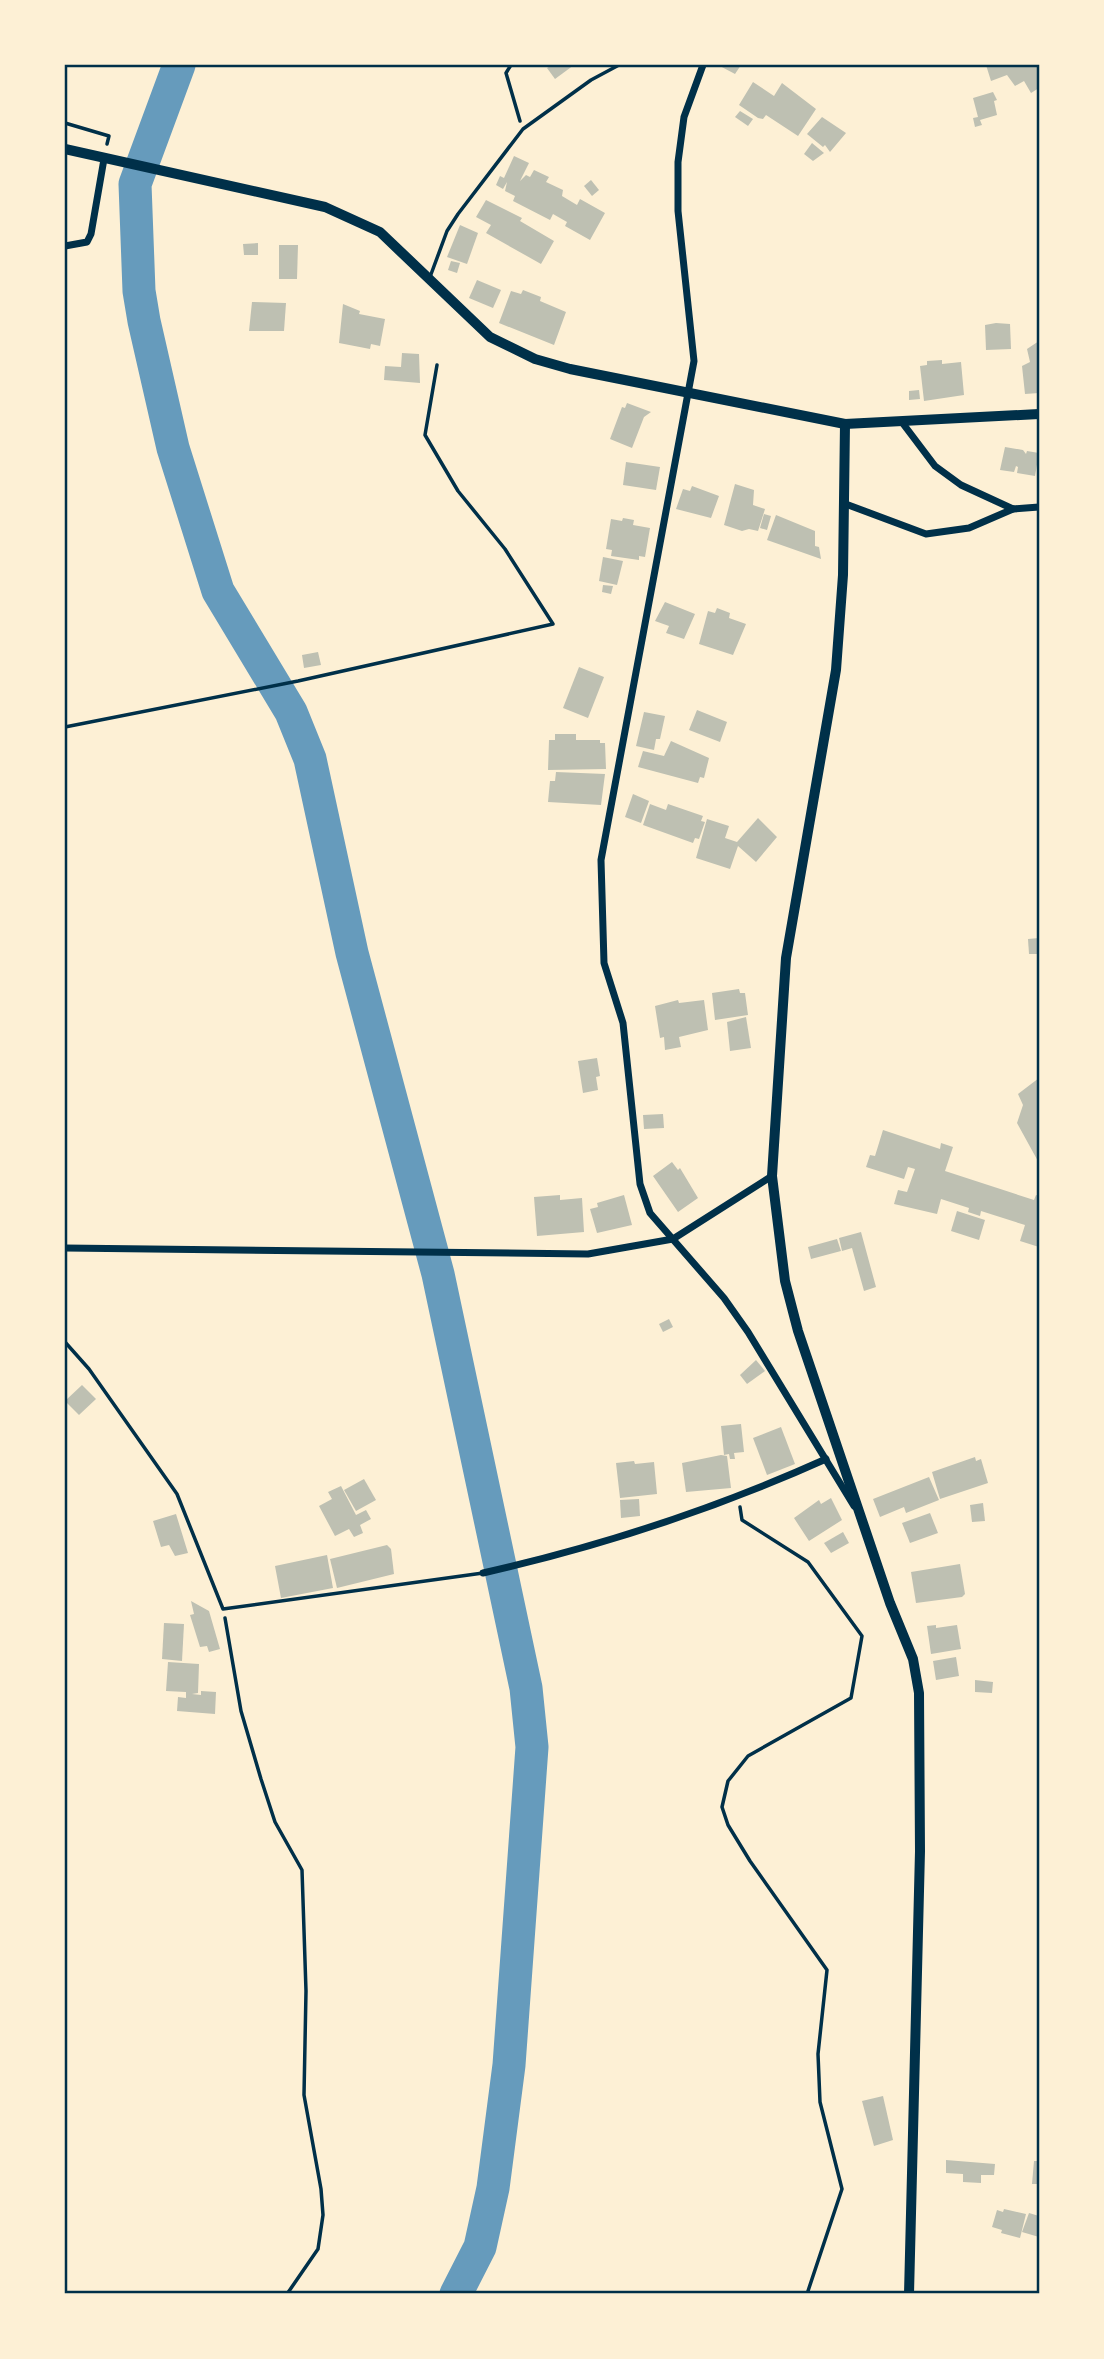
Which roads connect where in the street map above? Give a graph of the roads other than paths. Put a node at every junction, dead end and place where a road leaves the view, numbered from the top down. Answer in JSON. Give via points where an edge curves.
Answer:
{"nodes":[{"id":1,"x":619,"y":65,"type":"edge"},
{"id":2,"x":673,"y":65,"type":"edge"},
{"id":3,"x":689,"y":65,"type":"edge"},
{"id":4,"x":703,"y":65,"type":"edge"},
{"id":5,"x":65,"y":149,"type":"edge"},
{"id":6,"x":104,"y":159,"type":"junction"},
{"id":7,"x":65,"y":246,"type":"edge"},
{"id":8,"x":430,"y":276,"type":"junction"},
{"id":9,"x":688,"y":394,"type":"junction"},
{"id":10,"x":1039,"y":414,"type":"edge"},
{"id":11,"x":901,"y":421,"type":"junction"},
{"id":12,"x":845,"y":424,"type":"junction"},
{"id":13,"x":843,"y":503,"type":"junction"},
{"id":14,"x":1039,"y":507,"type":"edge"},
{"id":15,"x":1013,"y":509,"type":"junction"},
{"id":16,"x":772,"y":1176,"type":"junction"},
{"id":17,"x":673,"y":1239,"type":"junction"},
{"id":18,"x":65,"y":1248,"type":"edge"},
{"id":19,"x":65,"y":1342,"type":"edge"},
{"id":20,"x":826,"y":1460,"type":"junction"},
{"id":21,"x":859,"y":1513,"type":"junction"},
{"id":22,"x":483,"y":1573,"type":"joint"},
{"id":23,"x":909,"y":2294,"type":"edge"}],
"edges":[{"from":1,"to":8,"type":"lane","via":[[523,129],[447,231]]},
{"from":2,"to":3,"type":"lane"},
{"from":4,"to":9,"type":"street","via":[[684,117],[678,162],[678,211],[693,331]]},
{"from":5,"to":6,"type":"street"},
{"from":6,"to":7,"type":"street","via":[[87,243]]},
{"from":6,"to":8,"type":"street","via":[[342,213],[380,232]]},
{"from":8,"to":9,"type":"street","via":[[474,323],[508,348],[570,369]]},
{"from":9,"to":12,"type":"street"},
{"from":9,"to":17,"type":"street","via":[[601,860],[604,963],[623,1023],[640,1184],[650,1213]]},
{"from":10,"to":11,"type":"street"},
{"from":11,"to":12,"type":"street"},
{"from":11,"to":15,"type":"street","via":[[935,466],[961,485]]},
{"from":12,"to":13,"type":"street"},
{"from":13,"to":15,"type":"street","via":[[926,534],[969,528]]},
{"from":13,"to":16,"type":"street","via":[[836,670],[786,958]]},
{"from":14,"to":15,"type":"street"},
{"from":16,"to":17,"type":"street"},
{"from":16,"to":21,"type":"street","via":[[785,1281]]},
{"from":17,"to":18,"type":"street","via":[[588,1254]]},
{"from":17,"to":20,"type":"street","via":[[748,1332]]},
{"from":19,"to":22,"type":"lane","via":[[177,1494],[223,1609]]},
{"from":20,"to":21,"type":"street"},
{"from":20,"to":22,"type":"street","via":[[738,1498],[602,1544]]},
{"from":21,"to":23,"type":"street","via":[[914,1659],[919,1693],[920,1851]]}]}
